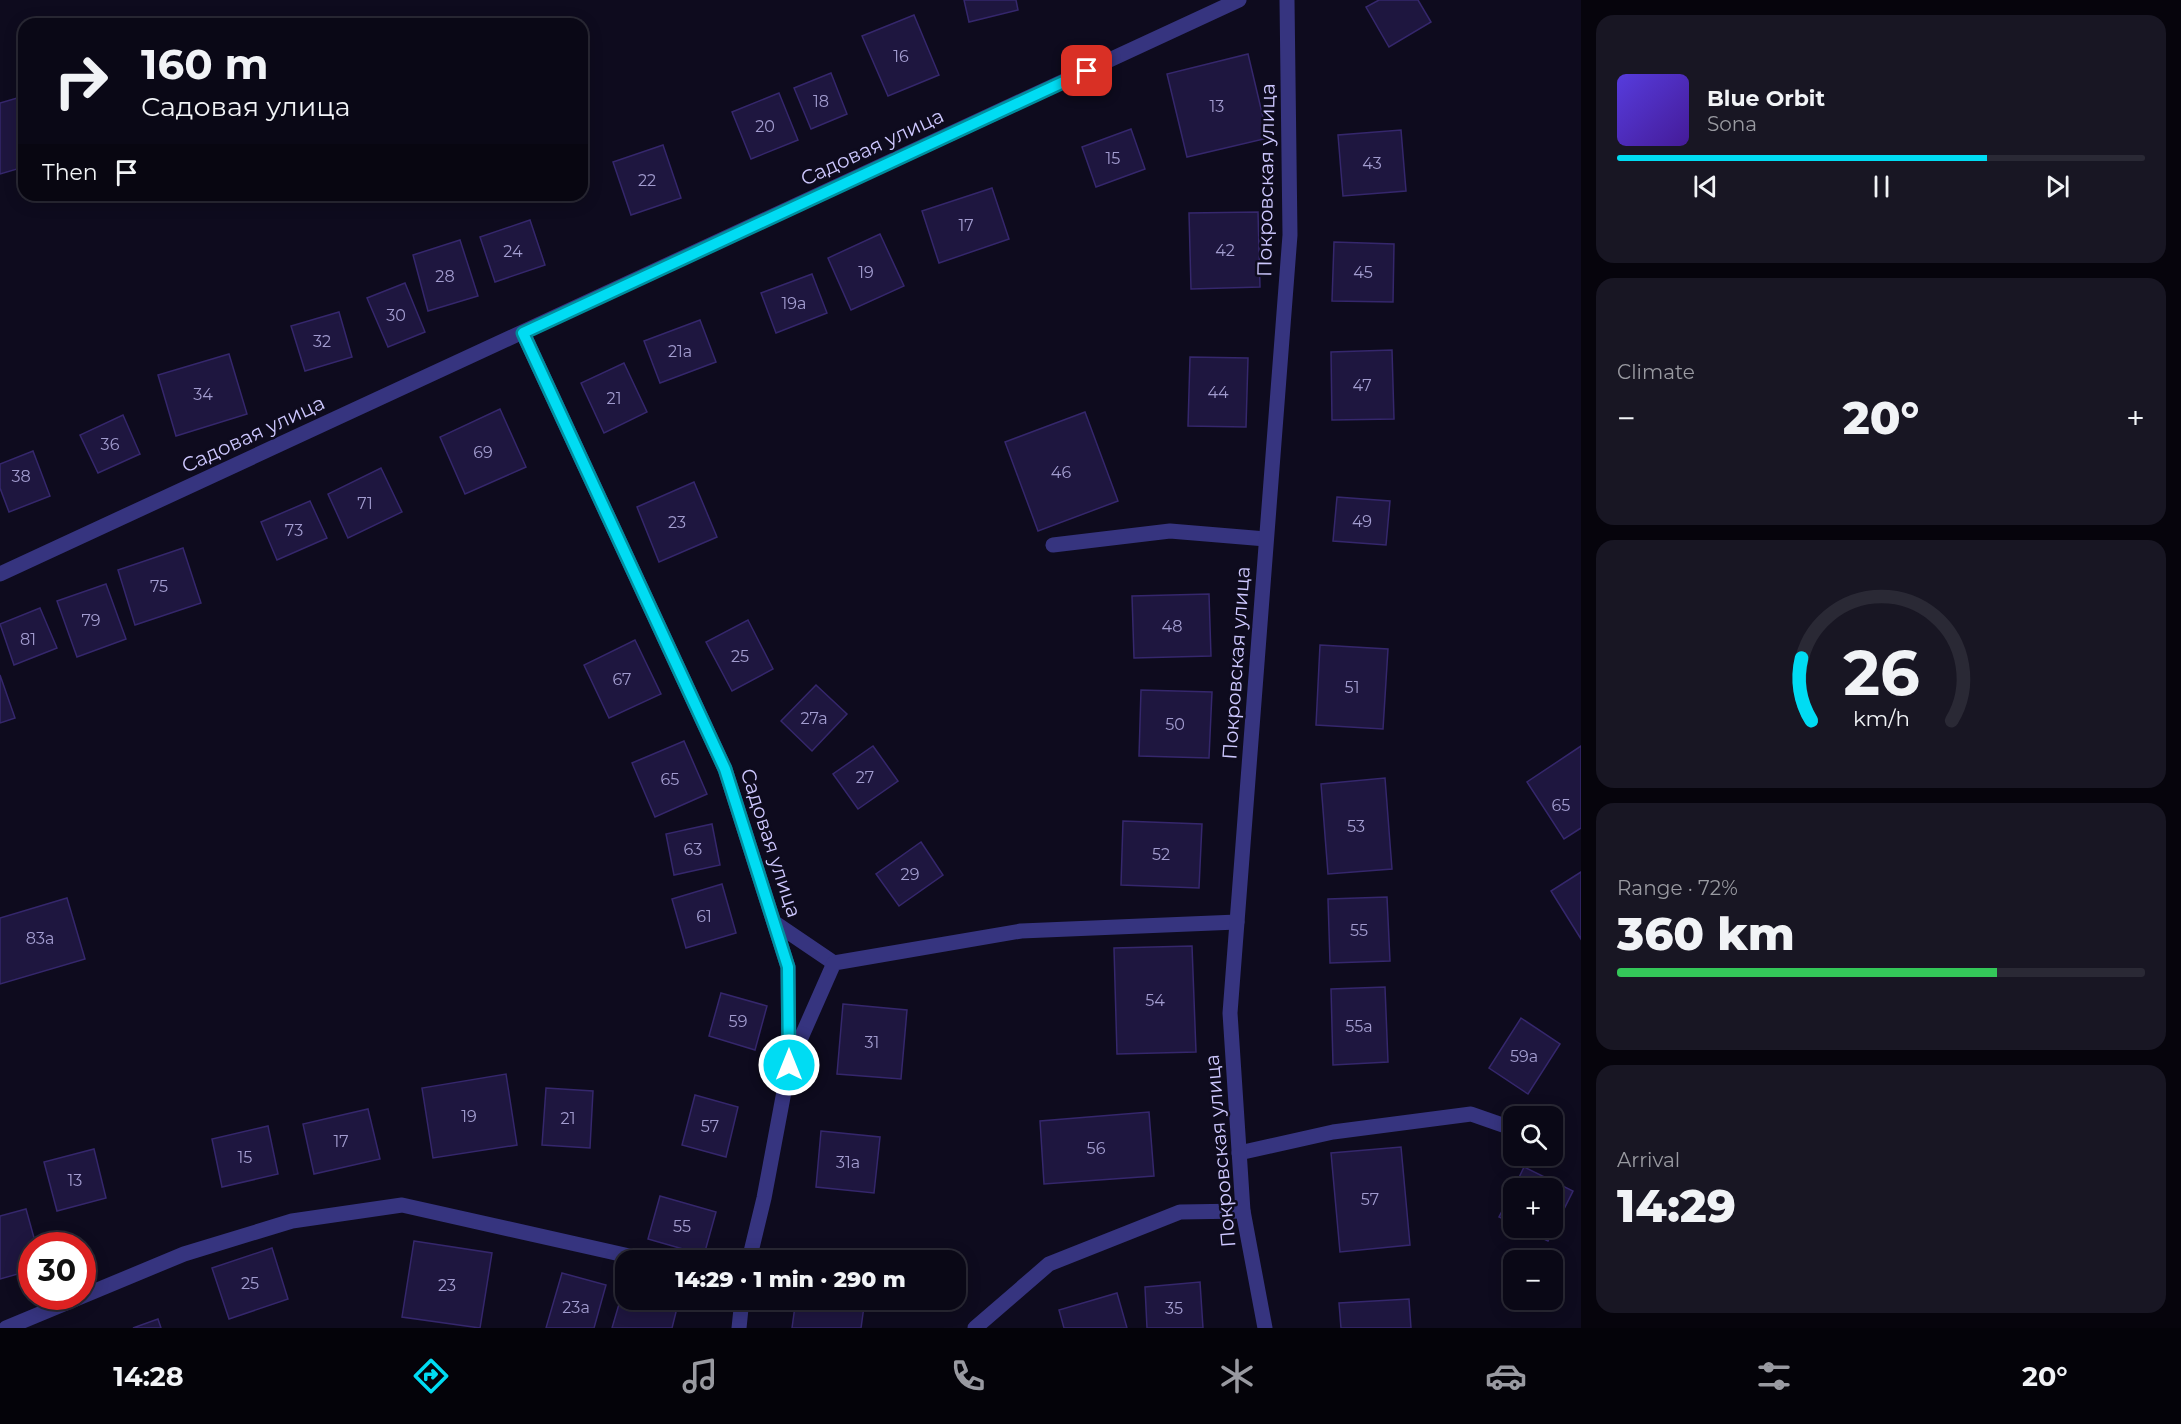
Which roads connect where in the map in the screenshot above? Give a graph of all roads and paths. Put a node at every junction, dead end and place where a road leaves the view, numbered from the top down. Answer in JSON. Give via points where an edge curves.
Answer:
{"nodes":[{"id":1,"x":1239,"y":0,"type":"edge"},
{"id":2,"x":1287,"y":0,"type":"edge"},
{"id":3,"x":523,"y":333,"type":"junction"},
{"id":4,"x":1266,"y":539,"type":"junction"},
{"id":5,"x":1053,"y":545,"type":"dead end"},
{"id":6,"x":0,"y":574,"type":"edge"},
{"id":7,"x":775,"y":922,"type":"junction"},
{"id":8,"x":1237,"y":922,"type":"junction"},
{"id":9,"x":834,"y":963,"type":"junction"},
{"id":10,"x":789,"y":1065,"type":"junction"},
{"id":11,"x":1503,"y":1125,"type":"edge"},
{"id":12,"x":1239,"y":1153,"type":"junction"},
{"id":13,"x":1243,"y":1211,"type":"junction"},
{"id":14,"x":751,"y":1250,"type":"edge"},
{"id":15,"x":615,"y":1253,"type":"edge"},
{"id":16,"x":741,"y":1310,"type":"edge"},
{"id":17,"x":6,"y":1328,"type":"edge"},
{"id":18,"x":739,"y":1328,"type":"edge"},
{"id":19,"x":975,"y":1328,"type":"edge"},
{"id":20,"x":1265,"y":1328,"type":"edge"}],
"edges":[{"from":1,"to":3,"type":"street","name":"Садовая улица"},
{"from":2,"to":4,"type":"street","name":"Покровская улица","via":[[1290,235]]},
{"from":3,"to":6,"type":"street","name":"Садовая улица"},
{"from":3,"to":7,"type":"street","name":"Садовая улица","via":[[725,769]]},
{"from":4,"to":5,"type":"street","via":[[1170,531]]},
{"from":4,"to":8,"type":"street","name":"Покровская улица"},
{"from":7,"to":9,"type":"street"},
{"from":7,"to":10,"type":"street","name":"Садовая улица","via":[[788,967]]},
{"from":8,"to":9,"type":"street","via":[[1021,931]]},
{"from":8,"to":12,"type":"street","name":"Покровская улица","via":[[1230,1013]]},
{"from":9,"to":10,"type":"street"},
{"from":10,"to":14,"type":"street","name":"Садовая улица"},
{"from":11,"to":12,"type":"street","via":[[1471,1114],[1333,1132]]},
{"from":12,"to":13,"type":"street","name":"Покровская улица"},
{"from":13,"to":19,"type":"street","via":[[1180,1212],[1048,1264]]},
{"from":13,"to":20,"type":"street","name":"Покровская улица"},
{"from":15,"to":17,"type":"street","via":[[402,1205],[292,1221],[184,1254]]},
{"from":16,"to":18,"type":"street"}]}
